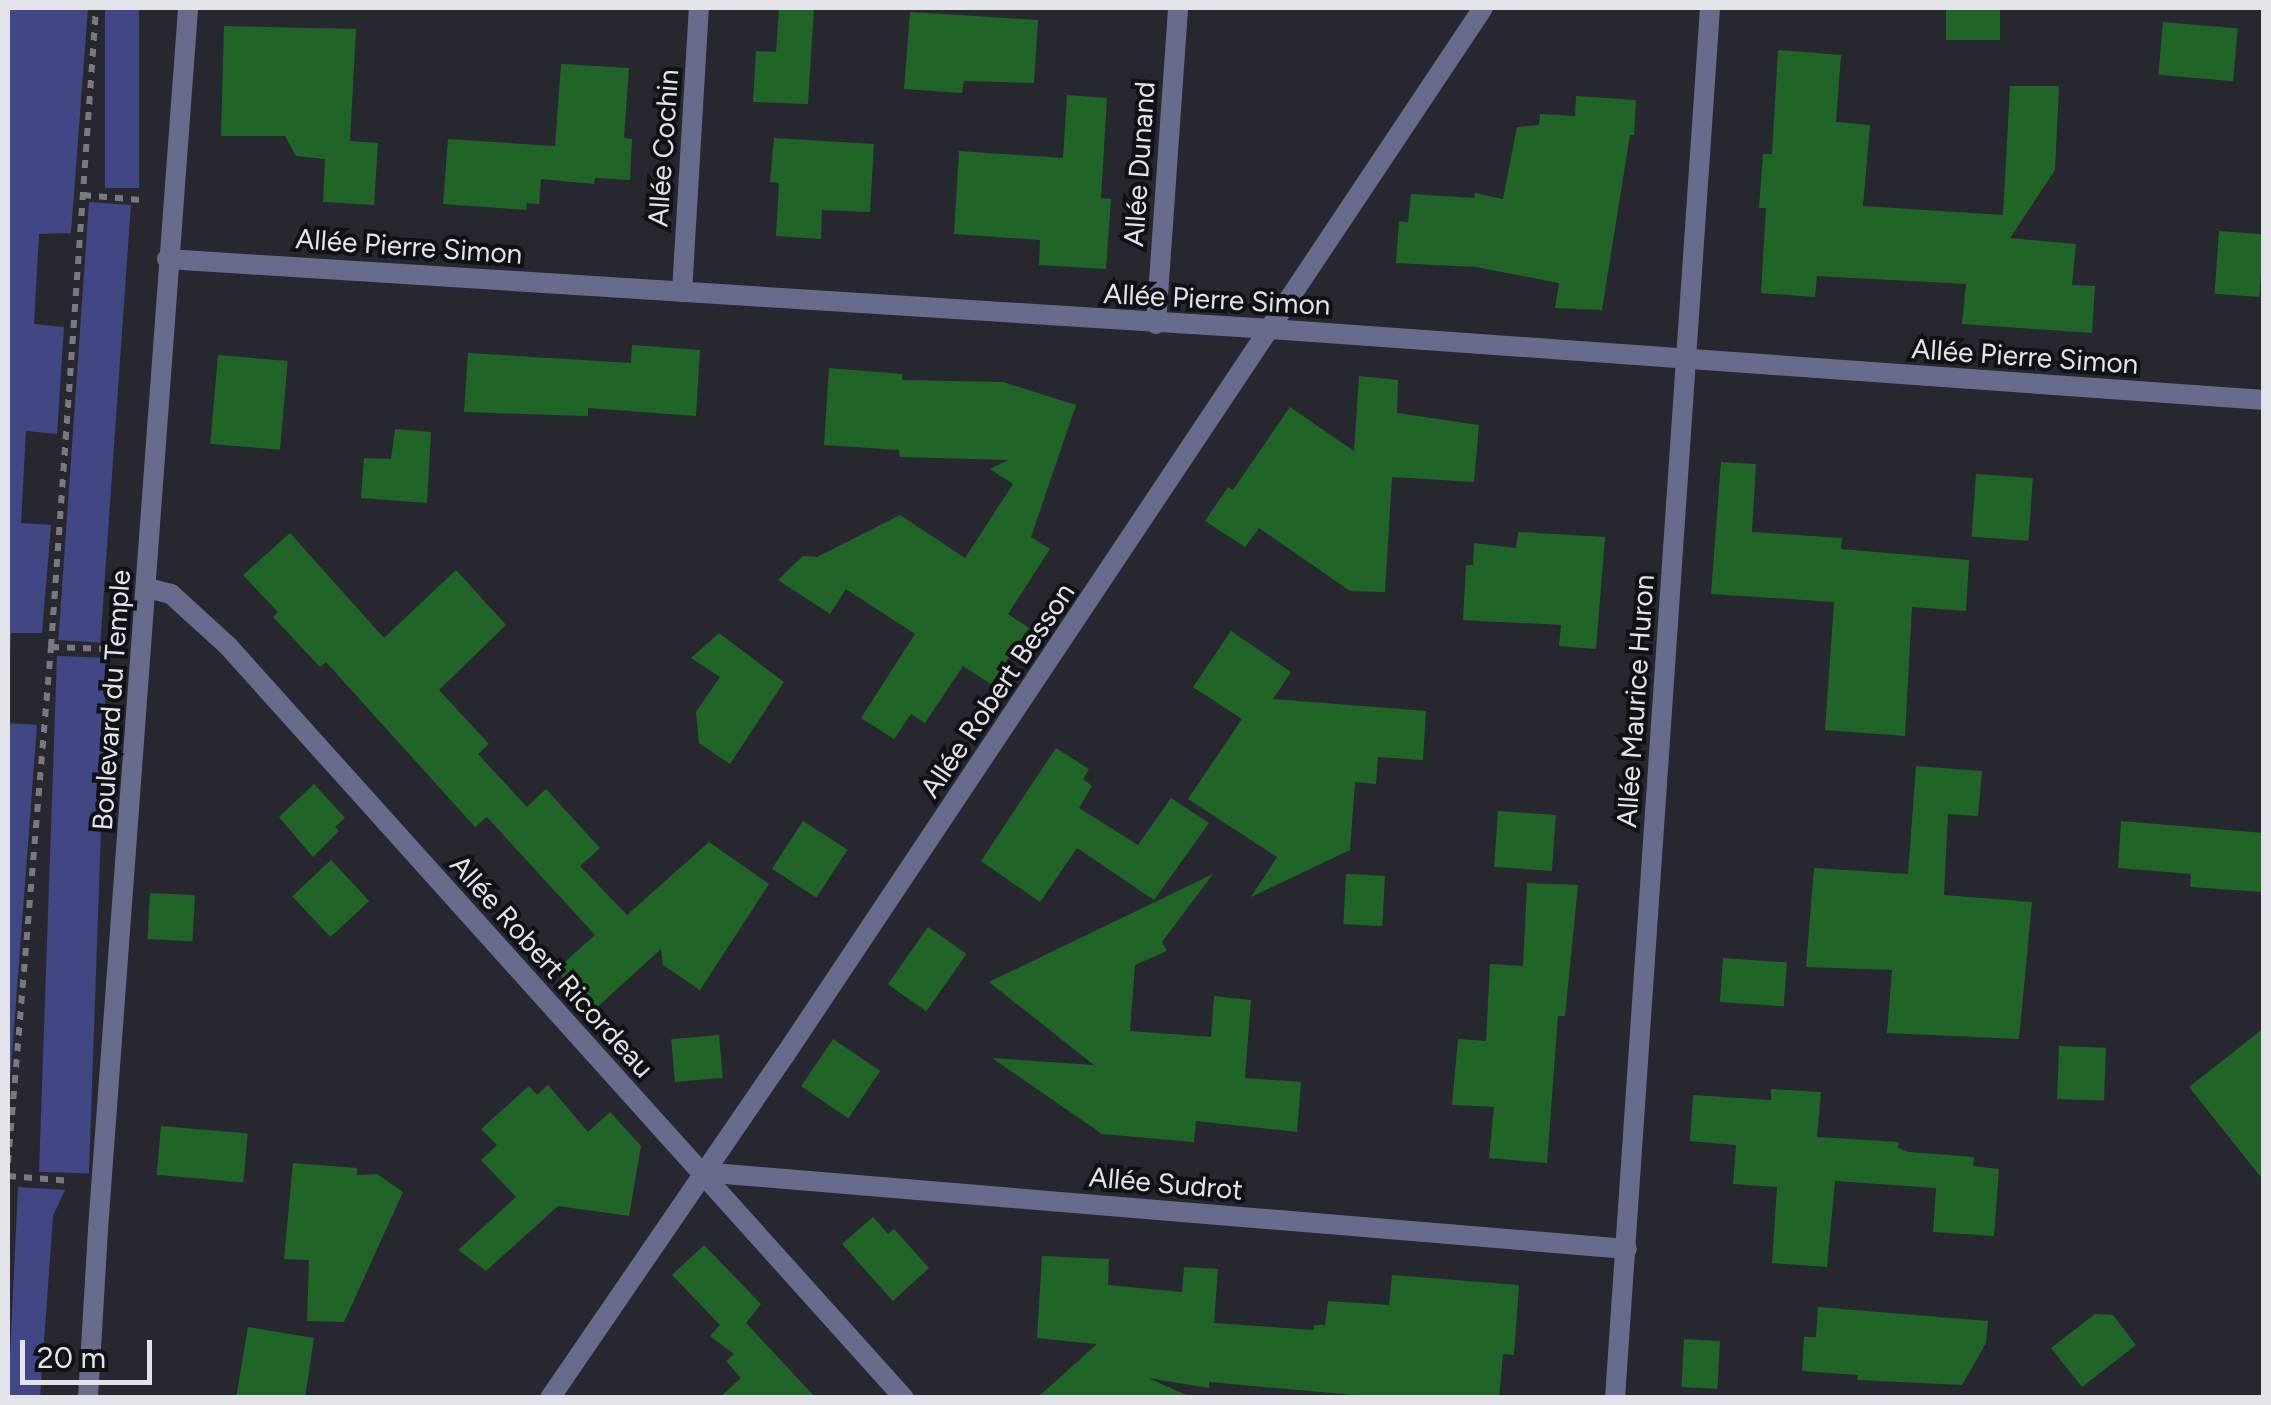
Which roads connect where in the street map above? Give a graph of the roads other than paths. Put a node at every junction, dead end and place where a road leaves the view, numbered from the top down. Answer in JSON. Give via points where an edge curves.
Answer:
{"nodes":[{"id":1,"x":188,"y":8,"type":"edge"},
{"id":2,"x":699,"y":8,"type":"edge"},
{"id":3,"x":1178,"y":8,"type":"edge"},
{"id":4,"x":1482,"y":8,"type":"edge"},
{"id":5,"x":1710,"y":8,"type":"edge"},
{"id":6,"x":166,"y":259,"type":"junction"},
{"id":7,"x":682,"y":292,"type":"junction"},
{"id":8,"x":1156,"y":324,"type":"junction"},
{"id":9,"x":1271,"y":329,"type":"junction"},
{"id":10,"x":1684,"y":361,"type":"junction"},
{"id":11,"x":2264,"y":400,"type":"edge"},
{"id":12,"x":147,"y":588,"type":"junction"},
{"id":13,"x":701,"y":1172,"type":"junction"},
{"id":14,"x":1627,"y":1248,"type":"junction"},
{"id":15,"x":88,"y":1398,"type":"edge"},
{"id":16,"x":550,"y":1398,"type":"edge"},
{"id":17,"x":904,"y":1398,"type":"edge"},
{"id":18,"x":1615,"y":1398,"type":"edge"}],
"edges":[{"from":1,"to":6,"type":"street","name":"Boulevard du Temple"},
{"from":2,"to":7,"type":"street","name":"Allée Cochin"},
{"from":3,"to":8,"type":"street","name":"Allée Dunand"},
{"from":4,"to":9,"type":"street","name":"Allée Robert Besson"},
{"from":5,"to":10,"type":"street","name":"Allée Maurice Huron"},
{"from":6,"to":7,"type":"street","name":"Allée Pierre Simon"},
{"from":6,"to":12,"type":"street","name":"Boulevard du Temple"},
{"from":7,"to":8,"type":"street","name":"Allée Pierre Simon"},
{"from":8,"to":9,"type":"street","name":"Allée Pierre Simon"},
{"from":9,"to":10,"type":"street","name":"Allée Pierre Simon"},
{"from":9,"to":13,"type":"street","name":"Allée Robert Besson"},
{"from":10,"to":11,"type":"street","name":"Allée Pierre Simon"},
{"from":10,"to":14,"type":"street","name":"Allée Maurice Huron"},
{"from":12,"to":13,"type":"street","name":"Allée Robert Ricordeau","via":[[171,594],[228,646]]},
{"from":12,"to":15,"type":"street","name":"Boulevard du Temple"},
{"from":13,"to":14,"type":"street","name":"Allée Sudrot"},
{"from":13,"to":16,"type":"street","name":"Allée Robert Besson"},
{"from":13,"to":17,"type":"street","name":"Allée Robert Ricordeau"},
{"from":14,"to":18,"type":"street","name":"Allée Maurice Huron"}]}
